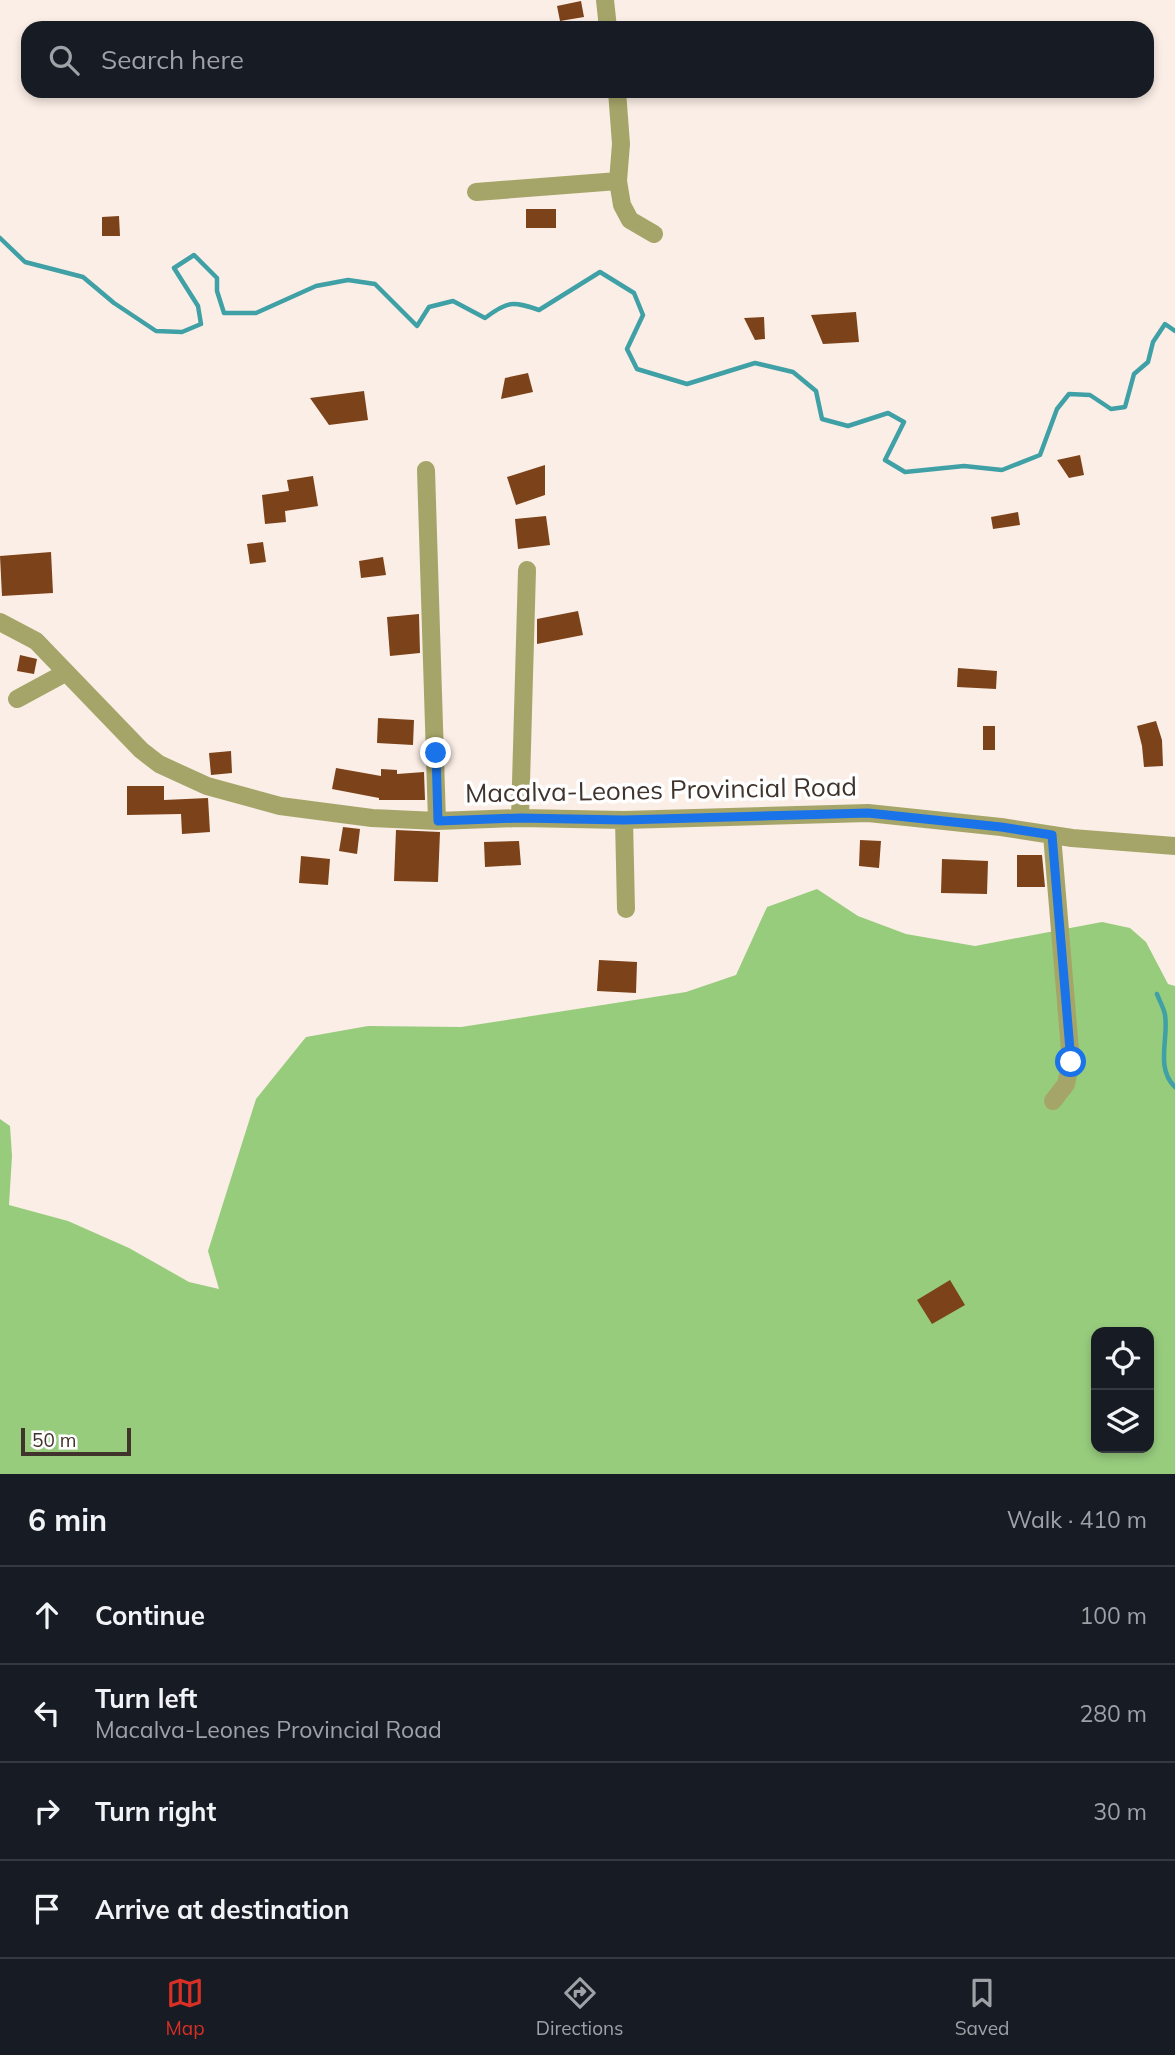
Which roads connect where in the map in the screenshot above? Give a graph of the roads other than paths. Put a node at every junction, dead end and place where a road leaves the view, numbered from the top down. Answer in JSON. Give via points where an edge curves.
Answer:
{"nodes":[{"id":1,"x":605,"y":0,"type":"edge"},
{"id":2,"x":607,"y":21,"type":"edge"},
{"id":3,"x":618,"y":98,"type":"edge"},
{"id":4,"x":618,"y":181,"type":"junction"},
{"id":5,"x":476,"y":192,"type":"dead end"},
{"id":6,"x":654,"y":234,"type":"dead end"},
{"id":7,"x":426,"y":470,"type":"dead end"},
{"id":8,"x":527,"y":570,"type":"dead end"},
{"id":9,"x":0,"y":622,"type":"edge"},
{"id":10,"x":65,"y":674,"type":"junction"},
{"id":11,"x":17,"y":699,"type":"dead end"},
{"id":12,"x":520,"y":818,"type":"junction"},
{"id":13,"x":624,"y":820,"type":"junction"},
{"id":14,"x":438,"y":821,"type":"junction"},
{"id":15,"x":1052,"y":835,"type":"junction"},
{"id":16,"x":1175,"y":846,"type":"edge"},
{"id":17,"x":626,"y":909,"type":"dead end"},
{"id":18,"x":1053,"y":1101,"type":"dead end"}],
"edges":[{"from":1,"to":2,"type":"street"},
{"from":3,"to":4,"type":"street"},
{"from":4,"to":5,"type":"street"},
{"from":4,"to":6,"type":"street","via":[[625,214]]},
{"from":7,"to":14,"type":"street"},
{"from":8,"to":12,"type":"street"},
{"from":9,"to":10,"type":"street","name":"Macalva-Leones Provincial Road","via":[[36,641]]},
{"from":10,"to":11,"type":"street"},
{"from":10,"to":14,"type":"street","name":"Macalva-Leones Provincial Road","via":[[149,757],[191,780],[280,806]]},
{"from":12,"to":13,"type":"street","name":"Macalva-Leones Provincial Road"},
{"from":12,"to":14,"type":"street","name":"Macalva-Leones Provincial Road"},
{"from":13,"to":15,"type":"street","name":"Macalva-Leones Provincial Road","via":[[868,813]]},
{"from":13,"to":17,"type":"street"},
{"from":15,"to":16,"type":"street","name":"Macalva-Leones Provincial Road"},
{"from":15,"to":18,"type":"street","via":[[1071,1062],[1066,1084]]}]}
